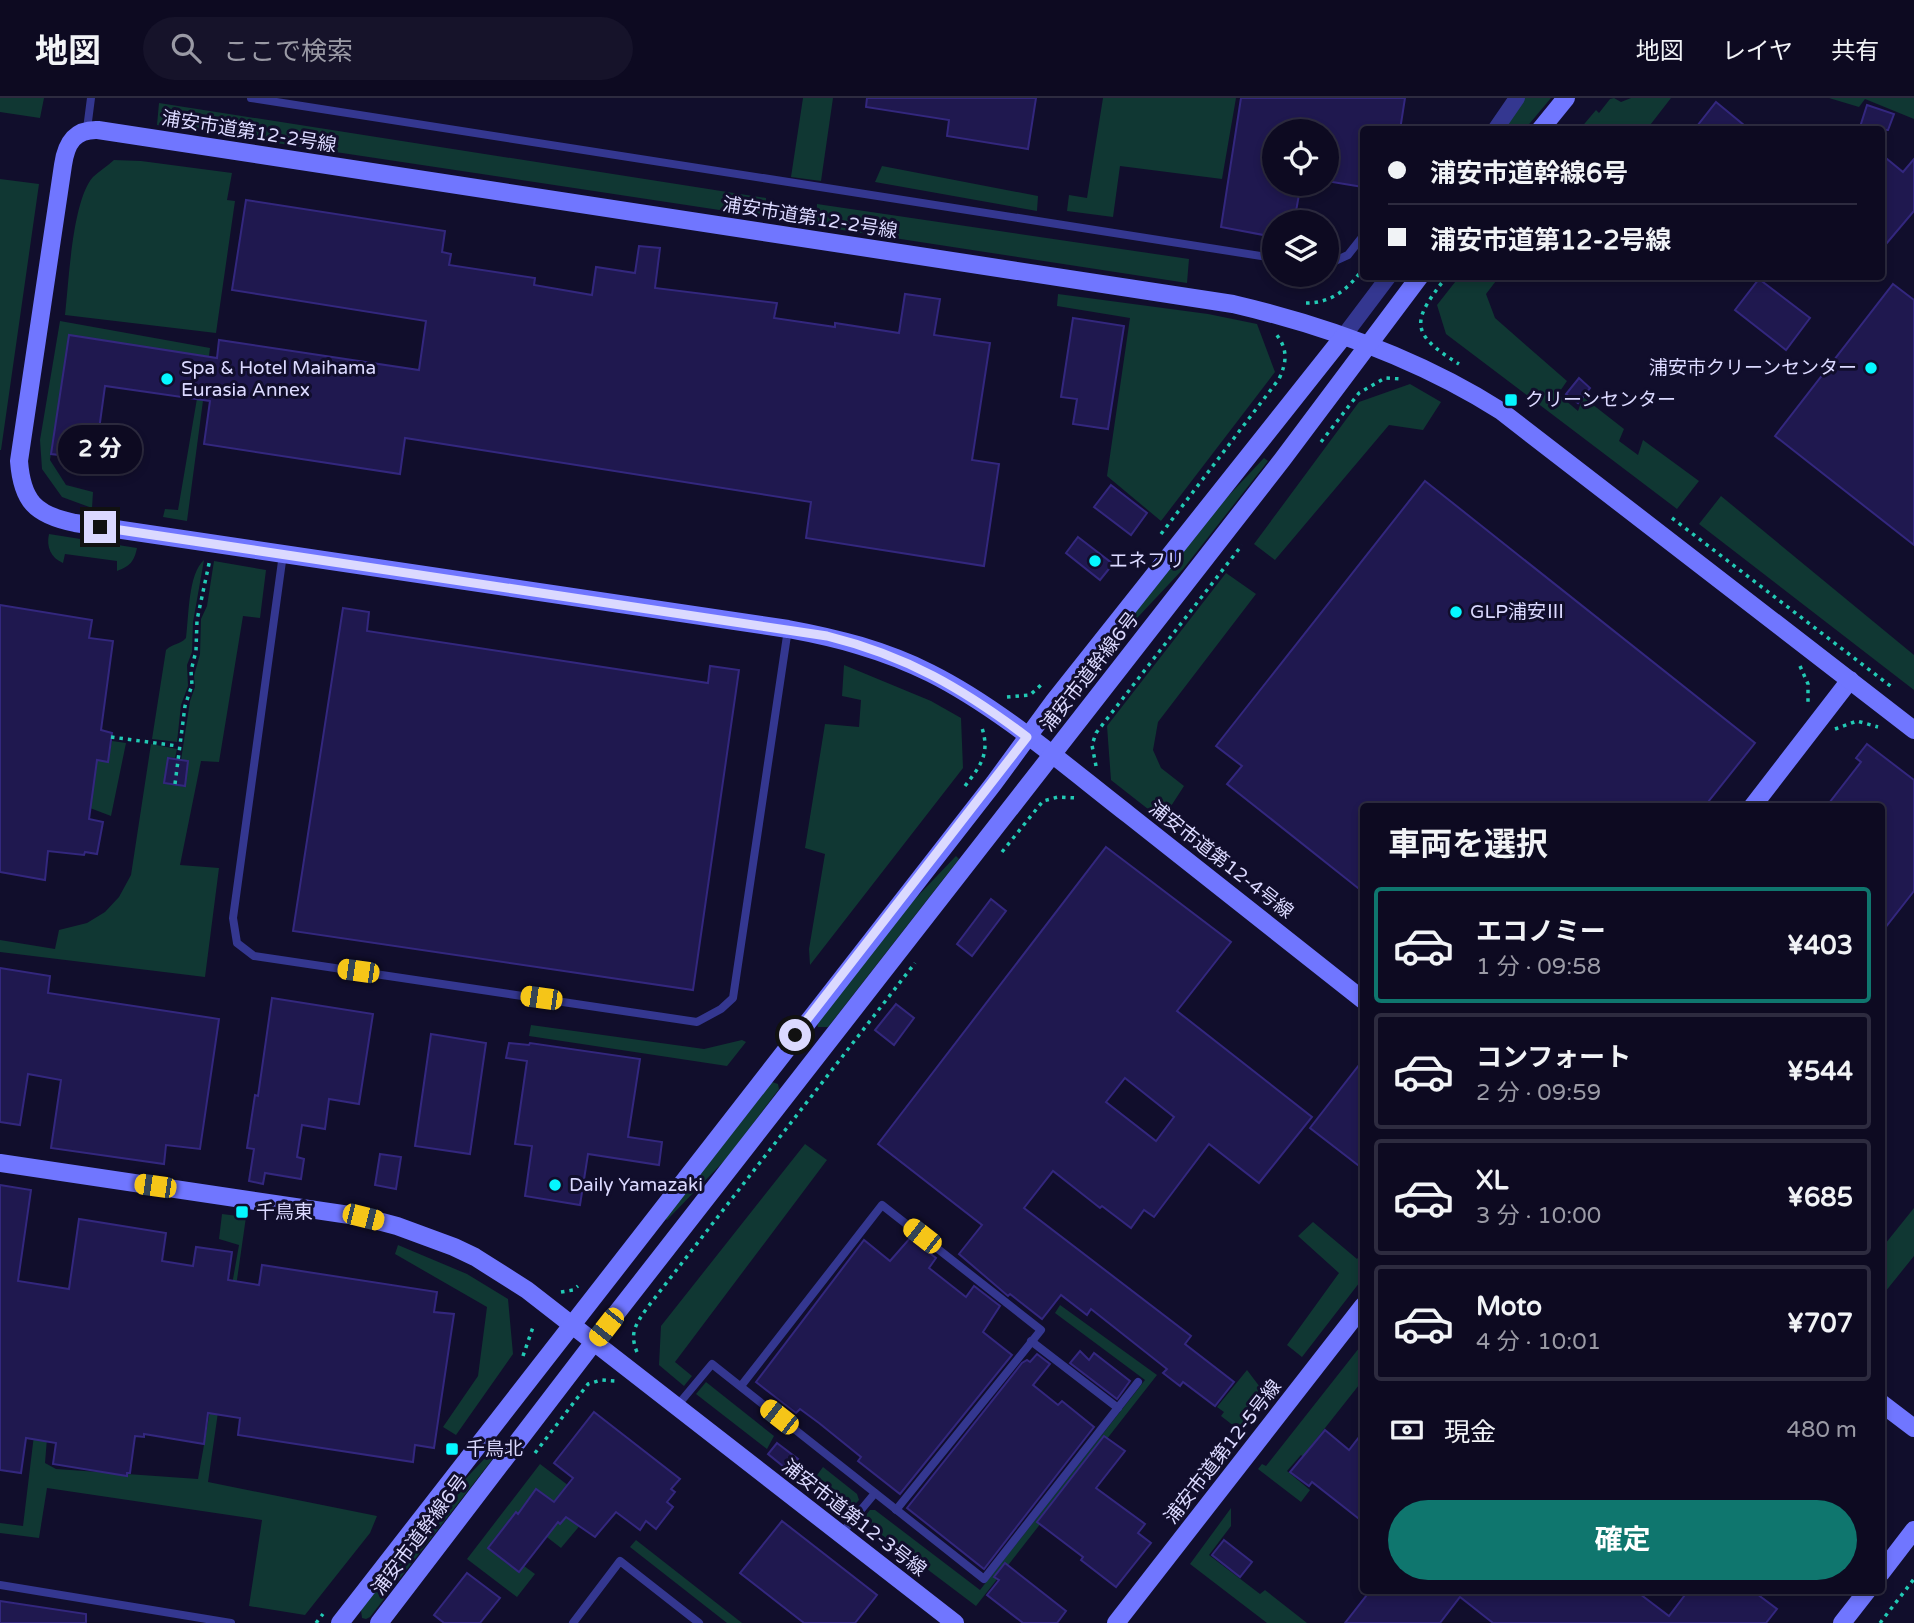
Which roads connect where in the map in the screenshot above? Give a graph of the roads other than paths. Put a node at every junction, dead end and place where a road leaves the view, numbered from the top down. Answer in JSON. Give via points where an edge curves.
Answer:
{"nodes":[{"id":1,"x":91,"y":98,"type":"edge"},
{"id":2,"x":251,"y":98,"type":"edge"},
{"id":3,"x":1517,"y":98,"type":"edge"},
{"id":4,"x":1566,"y":98,"type":"edge"},
{"id":5,"x":1498,"y":126,"type":"edge"},
{"id":6,"x":1543,"y":126,"type":"edge"},
{"id":7,"x":87,"y":129,"type":"junction"},
{"id":8,"x":1360,"y":240,"type":"edge"},
{"id":9,"x":1262,"y":256,"type":"edge"},
{"id":10,"x":1339,"y":259,"type":"edge"},
{"id":11,"x":1386,"y":280,"type":"edge"},
{"id":12,"x":1417,"y":280,"type":"edge"},
{"id":13,"x":1343,"y":337,"type":"junction"},
{"id":14,"x":1368,"y":346,"type":"junction"},
{"id":15,"x":284,"y":554,"type":"junction"},
{"id":16,"x":788,"y":629,"type":"junction"},
{"id":17,"x":1850,"y":680,"type":"junction"},
{"id":18,"x":1914,"y":730,"type":"edge"},
{"id":19,"x":1027,"y":737,"type":"junction"},
{"id":20,"x":1051,"y":755,"type":"junction"},
{"id":21,"x":1755,"y":803,"type":"edge"},
{"id":22,"x":1360,"y":998,"type":"edge"},
{"id":23,"x":0,"y":1163,"type":"edge"},
{"id":24,"x":1360,"y":1310,"type":"edge"},
{"id":25,"x":570,"y":1324,"type":"junction"},
{"id":26,"x":594,"y":1342,"type":"junction"},
{"id":27,"x":1031,"y":1342,"type":"junction"},
{"id":28,"x":1138,"y":1382,"type":"dead end"},
{"id":29,"x":741,"y":1386,"type":"junction"},
{"id":30,"x":677,"y":1406,"type":"junction"},
{"id":31,"x":1885,"y":1406,"type":"edge"},
{"id":32,"x":1118,"y":1408,"type":"junction"},
{"id":33,"x":1914,"y":1429,"type":"edge"},
{"id":34,"x":875,"y":1493,"type":"junction"},
{"id":35,"x":896,"y":1510,"type":"junction"},
{"id":36,"x":1914,"y":1530,"type":"edge"},
{"id":37,"x":841,"y":1534,"type":"junction"},
{"id":38,"x":1885,"y":1568,"type":"edge"},
{"id":39,"x":0,"y":1585,"type":"edge"},
{"id":40,"x":1865,"y":1594,"type":"edge"},
{"id":41,"x":231,"y":1623,"type":"edge"},
{"id":42,"x":340,"y":1623,"type":"edge"},
{"id":43,"x":379,"y":1623,"type":"edge"},
{"id":44,"x":573,"y":1623,"type":"edge"},
{"id":45,"x":699,"y":1623,"type":"edge"},
{"id":46,"x":955,"y":1623,"type":"edge"},
{"id":47,"x":1116,"y":1623,"type":"edge"},
{"id":48,"x":1843,"y":1623,"type":"edge"}],
"edges":[{"from":1,"to":7,"type":"lane"},
{"from":2,"to":9,"type":"lane"},
{"from":3,"to":5,"type":"street"},
{"from":4,"to":6,"type":"street"},
{"from":7,"to":13,"type":"street","name":"浦安市道第12-2号線","via":[[1233,304]]},
{"from":7,"to":15,"type":"street","via":[[71,139],[65,150],[19,461],[24,491],[31,503],[54,519]]},
{"from":8,"to":10,"type":"lane"},
{"from":11,"to":13,"type":"street","name":"浦安市道幹線6号"},
{"from":12,"to":14,"type":"street","name":"浦安市道幹線6号"},
{"from":13,"to":14,"type":"street","name":"浦安市道第12-2号線"},
{"from":13,"to":19,"type":"street","name":"浦安市道幹線6号"},
{"from":14,"to":17,"type":"street","name":"浦安市道第12-2号線","via":[[1446,378],[1501,411]]},
{"from":14,"to":20,"type":"street","name":"浦安市道幹線6号"},
{"from":15,"to":16,"type":"street"},
{"from":15,"to":16,"type":"lane","via":[[233,918],[237,943],[254,956],[697,1021],[722,1009],[733,998]]},
{"from":16,"to":19,"type":"street","via":[[855,643],[906,662],[977,699]]},
{"from":17,"to":18,"type":"street","name":"浦安市道第12-2号線"},
{"from":17,"to":21,"type":"street"},
{"from":19,"to":20,"type":"street"},
{"from":19,"to":25,"type":"street","name":"浦安市道幹線6号"},
{"from":20,"to":22,"type":"street","name":"浦安市道第12-4号線"},
{"from":20,"to":26,"type":"street","name":"浦安市道幹線6号"},
{"from":23,"to":25,"type":"street","name":"浦安市道第12-3号線","via":[[397,1226],[475,1257]]},
{"from":24,"to":47,"type":"street","name":"浦安市道第12-5号線"},
{"from":25,"to":26,"type":"street","name":"浦安市道第12-3号線"},
{"from":25,"to":42,"type":"street","name":"浦安市道幹線6号"},
{"from":26,"to":30,"type":"street","name":"浦安市道第12-3号線"},
{"from":26,"to":43,"type":"street","name":"浦安市道幹線6号"},
{"from":27,"to":29,"type":"lane","via":[[1041,1330],[883,1205]]},
{"from":27,"to":32,"type":"lane"},
{"from":27,"to":35,"type":"lane"},
{"from":28,"to":32,"type":"lane"},
{"from":29,"to":30,"type":"lane","via":[[712,1364]]},
{"from":29,"to":34,"type":"lane"},
{"from":30,"to":37,"type":"street","name":"浦安市道第12-3号線"},
{"from":31,"to":33,"type":"street"},
{"from":32,"to":35,"type":"lane","via":[[984,1579]]},
{"from":34,"to":35,"type":"lane"},
{"from":34,"to":37,"type":"lane"},
{"from":36,"to":38,"type":"street"},
{"from":37,"to":46,"type":"street","name":"浦安市道第12-3号線"},
{"from":39,"to":41,"type":"lane"},
{"from":40,"to":48,"type":"street"},
{"from":44,"to":45,"type":"lane","via":[[620,1561]]}]}
